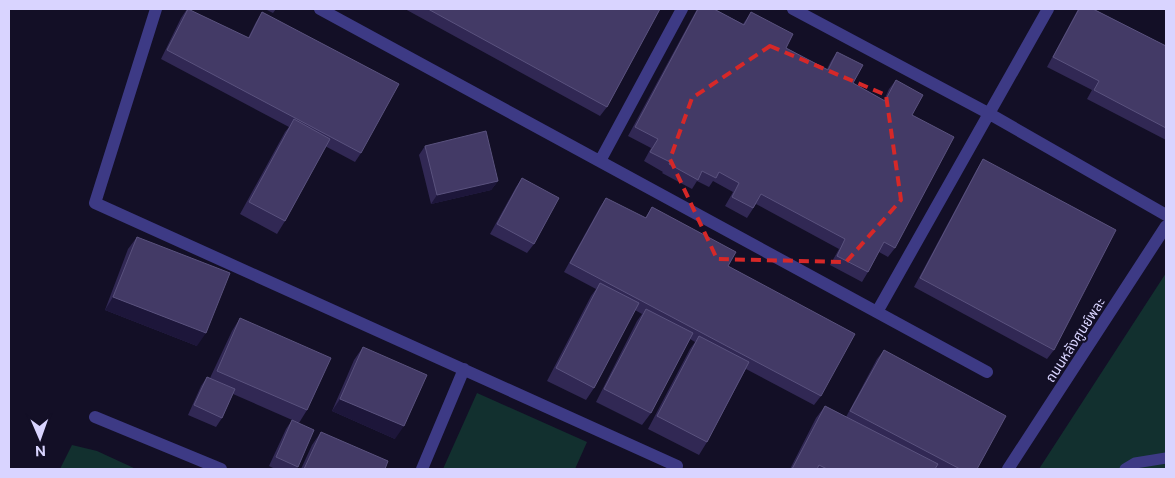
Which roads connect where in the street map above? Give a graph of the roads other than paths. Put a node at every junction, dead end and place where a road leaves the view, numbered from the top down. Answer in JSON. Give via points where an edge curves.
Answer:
{"nodes":[{"id":1,"x":156,"y":9,"type":"edge"},
{"id":2,"x":320,"y":9,"type":"edge"},
{"id":3,"x":682,"y":9,"type":"edge"},
{"id":4,"x":793,"y":9,"type":"edge"},
{"id":5,"x":1048,"y":9,"type":"edge"},
{"id":6,"x":988,"y":113,"type":"junction"},
{"id":7,"x":600,"y":161,"type":"junction"},
{"id":8,"x":1166,"y":215,"type":"edge"},
{"id":9,"x":1166,"y":226,"type":"edge"},
{"id":10,"x":877,"y":312,"type":"junction"},
{"id":11,"x":464,"y":369,"type":"junction"},
{"id":12,"x":988,"y":372,"type":"dead end"},
{"id":13,"x":95,"y":417,"type":"dead end"},
{"id":14,"x":1166,"y":458,"type":"edge"},
{"id":15,"x":678,"y":466,"type":"dead end"},
{"id":16,"x":221,"y":469,"type":"edge"},
{"id":17,"x":422,"y":469,"type":"edge"},
{"id":18,"x":1008,"y":469,"type":"edge"},
{"id":19,"x":1125,"y":469,"type":"edge"}],
"edges":[{"from":1,"to":11,"type":"street","via":[[95,203]]},
{"from":2,"to":7,"type":"street"},
{"from":3,"to":7,"type":"street"},
{"from":4,"to":6,"type":"street"},
{"from":5,"to":6,"type":"street"},
{"from":6,"to":8,"type":"street"},
{"from":6,"to":10,"type":"street"},
{"from":7,"to":10,"type":"street"},
{"from":9,"to":18,"type":"street","name":"ถนนหลังศูนย์พละ"},
{"from":10,"to":12,"type":"street"},
{"from":11,"to":15,"type":"street"},
{"from":11,"to":17,"type":"street"},
{"from":13,"to":16,"type":"street"},
{"from":14,"to":19,"type":"lane","via":[[1134,463]]}]}
